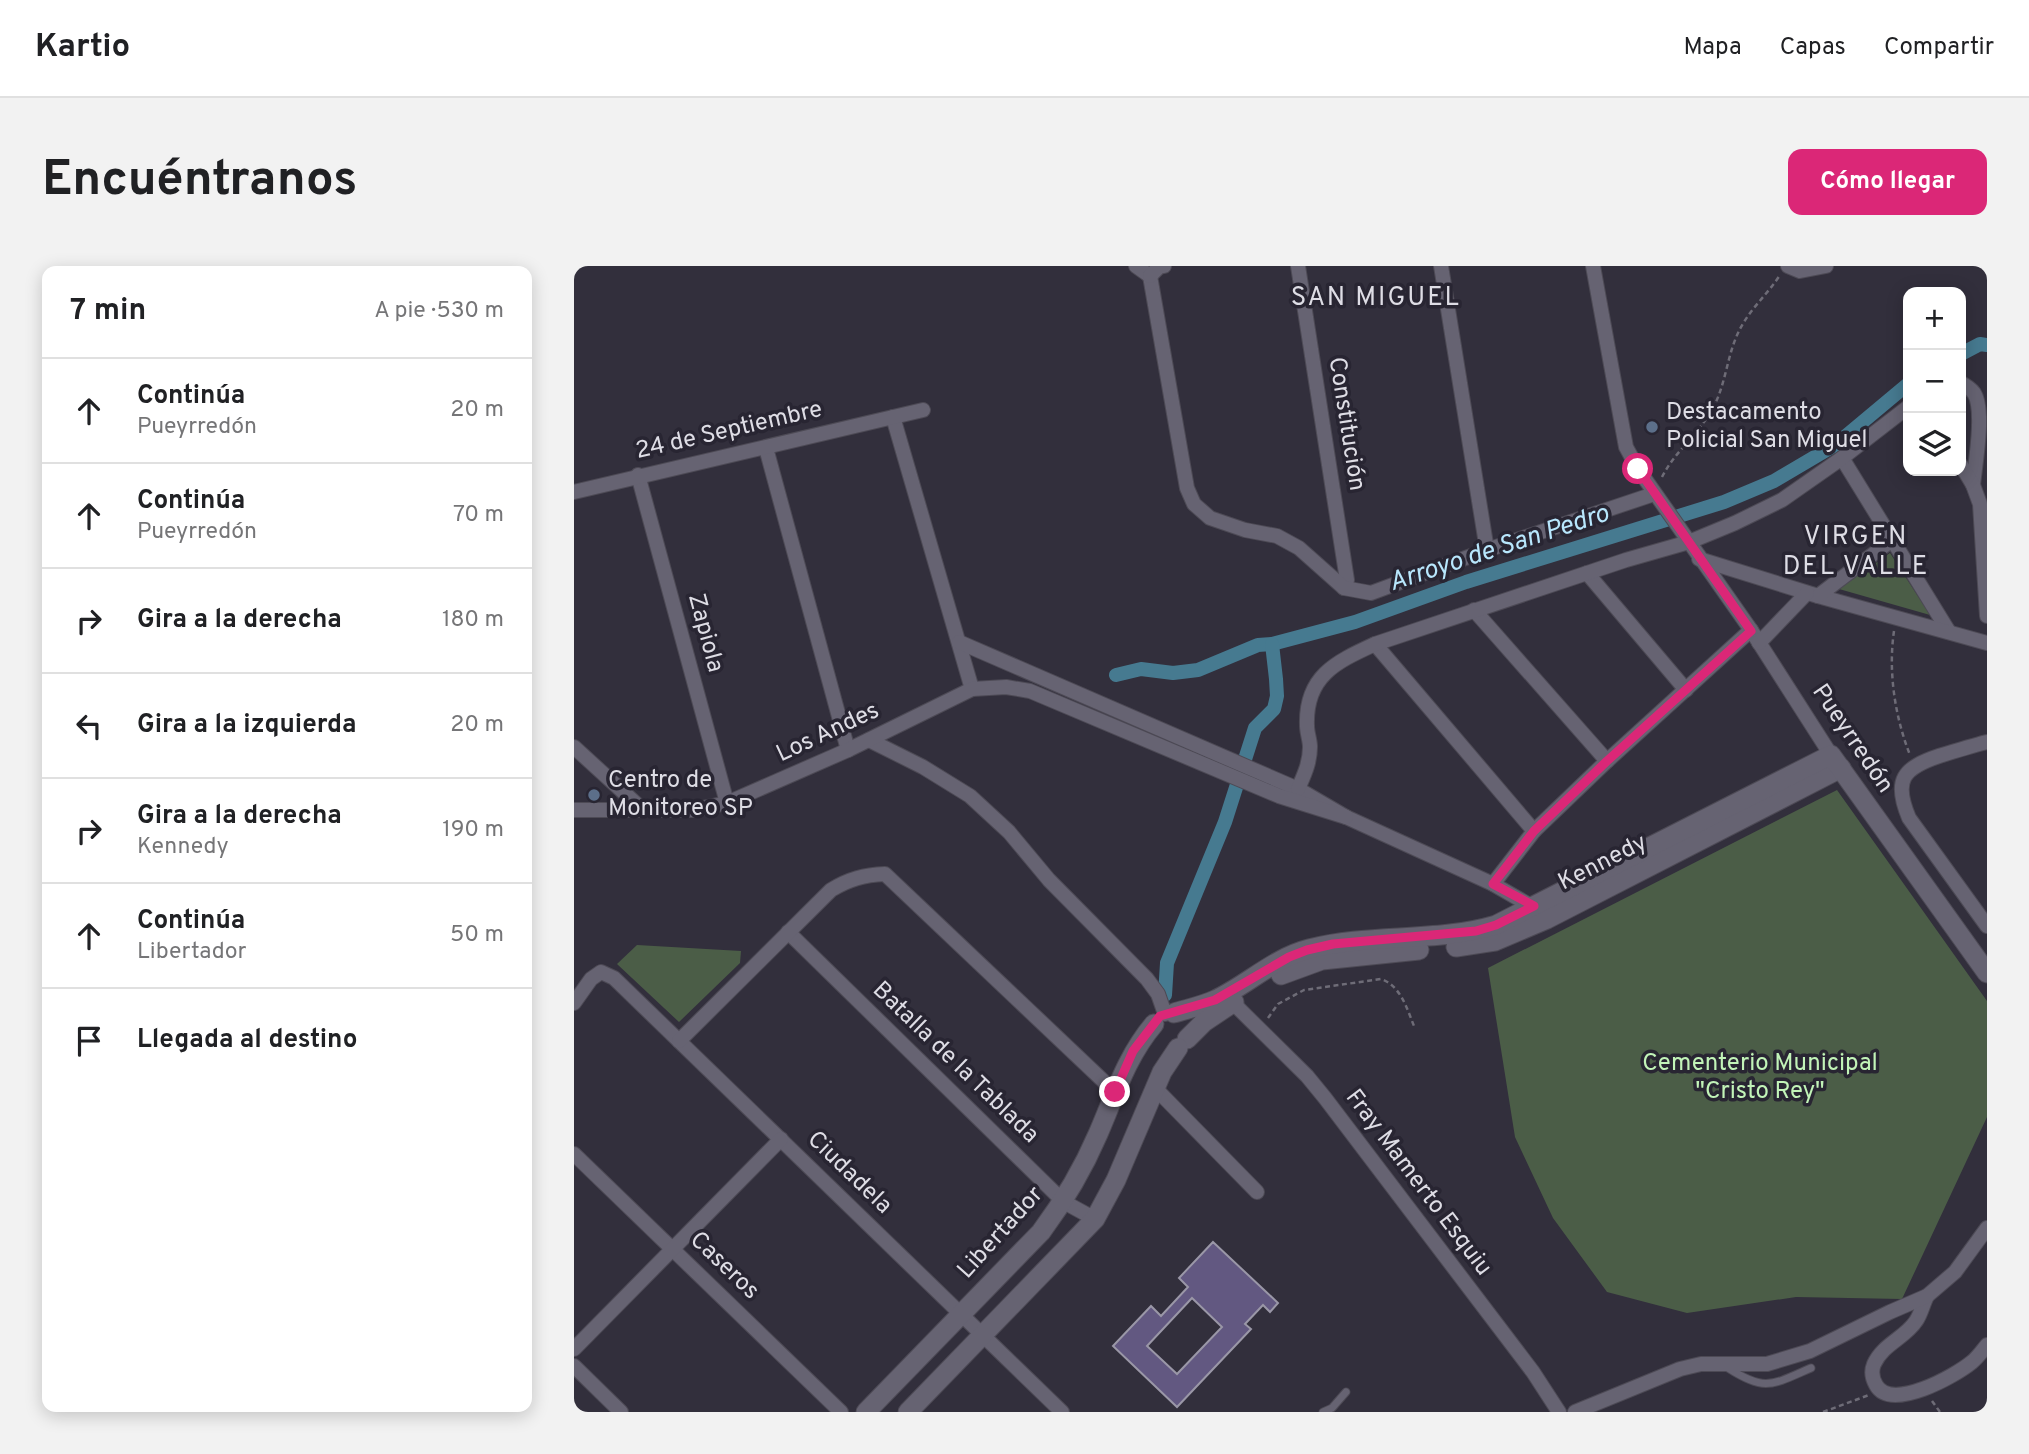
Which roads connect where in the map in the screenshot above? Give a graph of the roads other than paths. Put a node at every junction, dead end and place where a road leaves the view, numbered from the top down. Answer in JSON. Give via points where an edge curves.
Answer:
{"nodes":[{"id":1,"x":1136,"y":266,"type":"edge"},
{"id":2,"x":1164,"y":266,"type":"edge"},
{"id":3,"x":1298,"y":266,"type":"edge"},
{"id":4,"x":1441,"y":266,"type":"edge"},
{"id":5,"x":1593,"y":266,"type":"edge"},
{"id":6,"x":1787,"y":266,"type":"edge"},
{"id":7,"x":1826,"y":266,"type":"edge"},
{"id":8,"x":1150,"y":276,"type":"junction"},
{"id":9,"x":1966,"y":386,"type":"edge"},
{"id":10,"x":923,"y":410,"type":"dead end"},
{"id":11,"x":1903,"y":411,"type":"edge"},
{"id":12,"x":893,"y":417,"type":"junction"},
{"id":13,"x":766,"y":447,"type":"junction"},
{"id":14,"x":1842,"y":458,"type":"junction"},
{"id":15,"x":1966,"y":474,"type":"edge"},
{"id":16,"x":638,"y":475,"type":"junction"},
{"id":17,"x":1973,"y":485,"type":"junction"},
{"id":18,"x":574,"y":492,"type":"edge"},
{"id":19,"x":1654,"y":494,"type":"junction"},
{"id":20,"x":1684,"y":536,"type":"junction"},
{"id":21,"x":1892,"y":540,"type":"junction"},
{"id":22,"x":1487,"y":550,"type":"junction"},
{"id":23,"x":1699,"y":558,"type":"junction"},
{"id":24,"x":1587,"y":573,"type":"junction"},
{"id":25,"x":1343,"y":588,"type":"junction"},
{"id":26,"x":1813,"y":594,"type":"junction"},
{"id":27,"x":1474,"y":610,"type":"junction"},
{"id":28,"x":1987,"y":616,"type":"edge"},
{"id":29,"x":1751,"y":631,"type":"junction"},
{"id":30,"x":1949,"y":632,"type":"junction"},
{"id":31,"x":959,"y":642,"type":"junction"},
{"id":32,"x":1759,"y":643,"type":"junction"},
{"id":33,"x":1987,"y":643,"type":"edge"},
{"id":34,"x":1375,"y":644,"type":"junction"},
{"id":35,"x":972,"y":689,"type":"junction"},
{"id":36,"x":1686,"y":690,"type":"junction"},
{"id":37,"x":869,"y":740,"type":"junction"},
{"id":38,"x":1987,"y":742,"type":"edge"},
{"id":39,"x":574,"y":747,"type":"edge"},
{"id":40,"x":848,"y":750,"type":"junction"},
{"id":41,"x":1607,"y":761,"type":"junction"},
{"id":42,"x":1836,"y":762,"type":"junction"},
{"id":43,"x":1287,"y":789,"type":"junction"},
{"id":44,"x":727,"y":803,"type":"junction"},
{"id":45,"x":574,"y":810,"type":"edge"},
{"id":46,"x":643,"y":810,"type":"junction"},
{"id":47,"x":1534,"y":831,"type":"junction"},
{"id":48,"x":1493,"y":884,"type":"junction"},
{"id":49,"x":1541,"y":913,"type":"junction"},
{"id":50,"x":1987,"y":926,"type":"edge"},
{"id":51,"x":788,"y":932,"type":"junction"},
{"id":52,"x":1987,"y":973,"type":"edge"},
{"id":53,"x":1228,"y":999,"type":"junction"},
{"id":54,"x":574,"y":1003,"type":"edge"},
{"id":55,"x":1164,"y":1017,"type":"junction"},
{"id":56,"x":679,"y":1041,"type":"junction"},
{"id":57,"x":1182,"y":1044,"type":"junction"},
{"id":58,"x":1155,"y":1088,"type":"junction"},
{"id":59,"x":1115,"y":1092,"type":"junction"},
{"id":60,"x":781,"y":1139,"type":"junction"},
{"id":61,"x":574,"y":1154,"type":"edge"},
{"id":62,"x":1257,"y":1192,"type":"dead end"},
{"id":63,"x":1064,"y":1202,"type":"junction"},
{"id":64,"x":1095,"y":1219,"type":"junction"},
{"id":65,"x":1987,"y":1228,"type":"edge"},
{"id":66,"x":671,"y":1247,"type":"junction"},
{"id":67,"x":1927,"y":1296,"type":"junction"},
{"id":68,"x":961,"y":1314,"type":"junction"},
{"id":69,"x":982,"y":1335,"type":"junction"},
{"id":70,"x":1987,"y":1345,"type":"edge"},
{"id":71,"x":574,"y":1349,"type":"edge"},
{"id":72,"x":1724,"y":1365,"type":"junction"},
{"id":73,"x":574,"y":1366,"type":"edge"},
{"id":74,"x":1811,"y":1368,"type":"dead end"},
{"id":75,"x":1346,"y":1392,"type":"dead end"},
{"id":76,"x":621,"y":1412,"type":"edge"},
{"id":77,"x":841,"y":1412,"type":"edge"},
{"id":78,"x":866,"y":1412,"type":"edge"},
{"id":79,"x":908,"y":1412,"type":"edge"},
{"id":80,"x":1062,"y":1412,"type":"edge"},
{"id":81,"x":1323,"y":1412,"type":"edge"},
{"id":82,"x":1559,"y":1412,"type":"edge"},
{"id":83,"x":1574,"y":1412,"type":"edge"}],
"edges":[{"from":1,"to":8,"type":"street"},
{"from":2,"to":8,"type":"street"},
{"from":3,"to":25,"type":"street","name":"Constitución","via":[[1347,580]]},
{"from":4,"to":22,"type":"street"},
{"from":5,"to":19,"type":"street","via":[[1626,447]]},
{"from":6,"to":7,"type":"street","via":[[1800,271]]},
{"from":8,"to":25,"type":"street","via":[[1186,488],[1194,504],[1210,518],[1277,536],[1299,548]]},
{"from":9,"to":17,"type":"street","via":[[1975,394],[1978,412]]},
{"from":10,"to":12,"type":"street","name":"24 de Septiembre"},
{"from":11,"to":14,"type":"street"},
{"from":12,"to":13,"type":"street","name":"24 de Septiembre"},
{"from":12,"to":31,"type":"street"},
{"from":13,"to":16,"type":"street","name":"24 de Septiembre"},
{"from":13,"to":40,"type":"street"},
{"from":14,"to":20,"type":"street","via":[[1782,500],[1735,523]]},
{"from":14,"to":21,"type":"street"},
{"from":15,"to":17,"type":"street"},
{"from":16,"to":18,"type":"street","name":"24 de Septiembre"},
{"from":16,"to":44,"type":"street","name":"Zapiola"},
{"from":17,"to":28,"type":"street","via":[[1980,505]]},
{"from":19,"to":20,"type":"street","name":"Pueyrredón"},
{"from":19,"to":22,"type":"street"},
{"from":20,"to":23,"type":"street","name":"Pueyrredón"},
{"from":20,"to":24,"type":"street"},
{"from":21,"to":26,"type":"street"},
{"from":21,"to":30,"type":"street"},
{"from":22,"to":25,"type":"street","via":[[1371,593]]},
{"from":23,"to":26,"type":"street"},
{"from":23,"to":29,"type":"street","name":"Pueyrredón"},
{"from":24,"to":27,"type":"street"},
{"from":24,"to":36,"type":"street"},
{"from":26,"to":30,"type":"street"},
{"from":26,"to":32,"type":"street"},
{"from":27,"to":34,"type":"street"},
{"from":27,"to":41,"type":"street"},
{"from":29,"to":32,"type":"street","name":"Pueyrredón"},
{"from":29,"to":36,"type":"street"},
{"from":30,"to":33,"type":"street"},
{"from":31,"to":35,"type":"street"},
{"from":31,"to":43,"type":"street","via":[[1239,763]]},
{"from":32,"to":42,"type":"street","name":"Pueyrredón"},
{"from":34,"to":43,"type":"street","via":[[1340,660],[1321,677],[1310,701],[1307,768]]},
{"from":34,"to":47,"type":"street"},
{"from":35,"to":37,"type":"street","name":"Los Andes"},
{"from":35,"to":43,"type":"street","via":[[1030,691],[1233,777]]},
{"from":36,"to":41,"type":"street"},
{"from":37,"to":40,"type":"street","name":"Los Andes"},
{"from":37,"to":55,"type":"street","via":[[970,796],[1009,832],[1049,880],[1147,979],[1158,994]]},
{"from":38,"to":50,"type":"street","via":[[1915,765],[1905,776],[1902,790],[1909,818]]},
{"from":39,"to":46,"type":"street"},
{"from":40,"to":44,"type":"street","name":"Los Andes"},
{"from":41,"to":47,"type":"street"},
{"from":42,"to":49,"type":"street","name":"Kennedy"},
{"from":42,"to":52,"type":"street","name":"Pueyrredón"},
{"from":43,"to":48,"type":"street"},
{"from":44,"to":46,"type":"street","name":"Los Andes","via":[[693,810]]},
{"from":45,"to":46,"type":"street","name":"Los Andes"},
{"from":47,"to":48,"type":"street"},
{"from":48,"to":49,"type":"street"},
{"from":49,"to":53,"type":"street","name":"Kennedy","via":[[1476,931],[1307,950],[1275,964]]},
{"from":51,"to":56,"type":"street"},
{"from":51,"to":59,"type":"street","via":[[845,881],[885,874]]},
{"from":51,"to":63,"type":"street","name":"Batalla de la Tablada"},
{"from":53,"to":55,"type":"street","name":"Kennedy"},
{"from":53,"to":57,"type":"street","name":"Kennedy"},
{"from":53,"to":82,"type":"street","name":"Fray Mamerto Esquiu","via":[[1325,1098]]},
{"from":54,"to":56,"type":"street","name":"Ciudadela","via":[[601,972],[614,978]]},
{"from":55,"to":57,"type":"street","via":[[1186,1022],[1189,1034]]},
{"from":55,"to":57,"type":"street","via":[[1152,1032],[1156,1043],[1166,1049]]},
{"from":55,"to":59,"type":"street","name":"Libertador","via":[[1133,1051]]},
{"from":56,"to":60,"type":"street","name":"Ciudadela"},
{"from":57,"to":58,"type":"street"},
{"from":58,"to":62,"type":"street"},
{"from":58,"to":64,"type":"street"},
{"from":59,"to":63,"type":"street","name":"Libertador"},
{"from":60,"to":66,"type":"street"},
{"from":60,"to":68,"type":"street","name":"Ciudadela"},
{"from":61,"to":66,"type":"street","name":"Caseros"},
{"from":63,"to":64,"type":"street","name":"Batalla de la Tablada"},
{"from":63,"to":68,"type":"street","name":"Libertador"},
{"from":64,"to":69,"type":"street"},
{"from":65,"to":67,"type":"street","via":[[1955,1272]]},
{"from":66,"to":71,"type":"street"},
{"from":66,"to":77,"type":"street","name":"Caseros"},
{"from":67,"to":70,"type":"street","via":[[1916,1321],[1890,1342],[1875,1363],[1872,1377],[1878,1389],[1888,1396],[1924,1390],[1973,1361]]},
{"from":67,"to":72,"type":"street","via":[[1810,1351],[1767,1364]]},
{"from":68,"to":69,"type":"street","name":"Ciudadela"},
{"from":68,"to":78,"type":"street","name":"Libertador"},
{"from":69,"to":79,"type":"street"},
{"from":69,"to":80,"type":"street","name":"Ciudadela"},
{"from":72,"to":74,"type":"lane","via":[[1747,1380],[1772,1385]]},
{"from":72,"to":83,"type":"street","via":[[1680,1369]]},
{"from":73,"to":76,"type":"street"},
{"from":75,"to":81,"type":"lane"}]}
